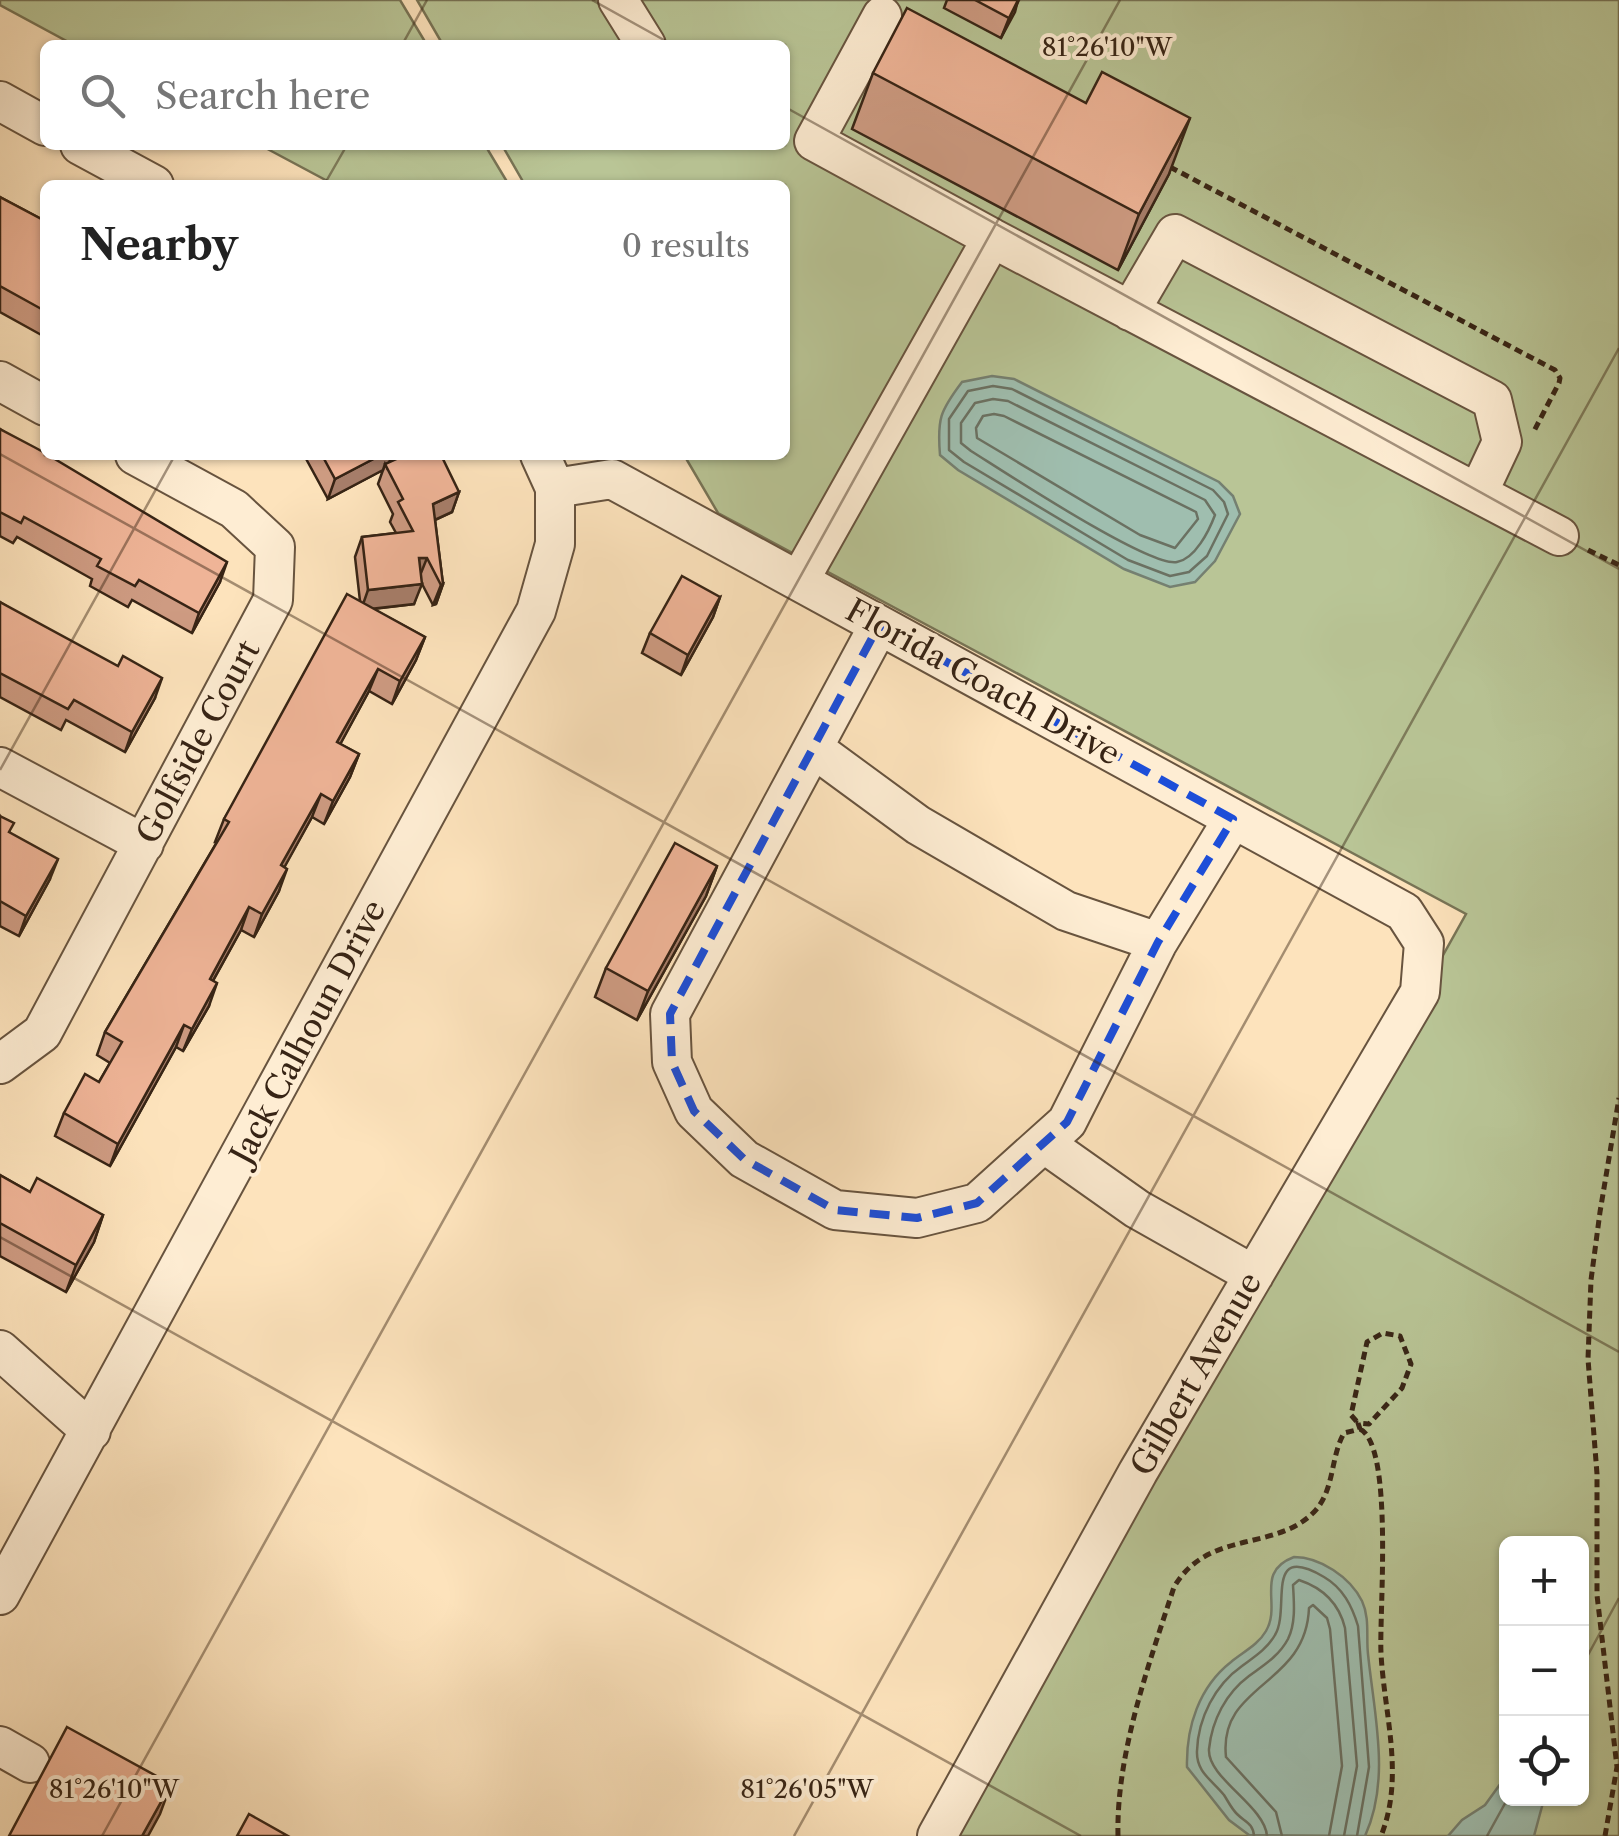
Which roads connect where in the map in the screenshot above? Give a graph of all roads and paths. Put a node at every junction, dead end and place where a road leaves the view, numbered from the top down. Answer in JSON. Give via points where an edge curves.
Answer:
{"nodes":[{"id":1,"x":618,"y":0,"type":"edge"},
{"id":2,"x":882,"y":16,"type":"dead end"},
{"id":3,"x":643,"y":40,"type":"edge"},
{"id":4,"x":0,"y":102,"type":"edge"},
{"id":5,"x":40,"y":123,"type":"edge"},
{"id":6,"x":800,"y":133,"type":"edge"},
{"id":7,"x":89,"y":150,"type":"edge"},
{"id":8,"x":145,"y":180,"type":"edge"},
{"id":9,"x":992,"y":238,"type":"junction"},
{"id":10,"x":1130,"y":311,"type":"junction"},
{"id":11,"x":0,"y":381,"type":"edge"},
{"id":12,"x":40,"y":403,"type":"edge"},
{"id":13,"x":144,"y":460,"type":"edge"},
{"id":14,"x":548,"y":472,"type":"edge"},
{"id":15,"x":1478,"y":493,"type":"junction"},
{"id":16,"x":1559,"y":536,"type":"dead end"},
{"id":17,"x":799,"y":582,"type":"junction"},
{"id":18,"x":879,"y":625,"type":"junction"},
{"id":19,"x":813,"y":748,"type":"junction"},
{"id":20,"x":0,"y":767,"type":"edge"},
{"id":21,"x":1233,"y":819,"type":"junction"},
{"id":22,"x":144,"y":844,"type":"junction"},
{"id":23,"x":1404,"y":912,"type":"joint"},
{"id":24,"x":1158,"y":942,"type":"junction"},
{"id":25,"x":0,"y":1064,"type":"edge"},
{"id":26,"x":1619,"y":1098,"type":"edge"},
{"id":27,"x":1045,"y":1144,"type":"junction"},
{"id":28,"x":1254,"y":1275,"type":"junction"},
{"id":29,"x":0,"y":1350,"type":"edge"},
{"id":30,"x":1359,"y":1426,"type":"junction"},
{"id":31,"x":91,"y":1431,"type":"junction"},
{"id":32,"x":0,"y":1595,"type":"edge"},
{"id":33,"x":937,"y":1836,"type":"edge"},
{"id":34,"x":1118,"y":1836,"type":"edge"},
{"id":35,"x":1381,"y":1836,"type":"edge"},
{"id":36,"x":1604,"y":1836,"type":"edge"}],
"edges":[{"from":1,"to":3,"type":"street"},
{"from":2,"to":6,"type":"street"},
{"from":4,"to":5,"type":"street"},
{"from":6,"to":9,"type":"street"},
{"from":7,"to":8,"type":"street"},
{"from":9,"to":10,"type":"street"},
{"from":9,"to":17,"type":"street"},
{"from":10,"to":15,"type":"street"},
{"from":10,"to":15,"type":"street","via":[[1175,234],[1492,400],[1502,442]]},
{"from":11,"to":12,"type":"street"},
{"from":13,"to":22,"type":"street","name":"Golfside Court","via":[[234,509],[276,547],[273,600]]},
{"from":14,"to":17,"type":"street","name":"Florida Coach Drive","via":[[612,479]]},
{"from":14,"to":31,"type":"street","name":"Jack Calhoun Drive","via":[[555,544],[536,611]]},
{"from":15,"to":16,"type":"street"},
{"from":17,"to":18,"type":"street","name":"Florida Coach Drive"},
{"from":18,"to":19,"type":"street"},
{"from":18,"to":21,"type":"street","name":"Florida Coach Drive"},
{"from":19,"to":24,"type":"street","via":[[918,825],[1066,911]]},
{"from":19,"to":27,"type":"street","via":[[670,1014],[672,1062],[694,1112],[744,1159],[836,1210],[917,1218],[977,1203]]},
{"from":20,"to":22,"type":"street"},
{"from":21,"to":23,"type":"street","name":"Florida Coach Drive"},
{"from":21,"to":24,"type":"street"},
{"from":22,"to":25,"type":"street","name":"Golfside Court","via":[[42,1032]]},
{"from":23,"to":28,"type":"street","name":"Gilbert Avenue","via":[[1424,942],[1420,992]]},
{"from":24,"to":27,"type":"street","via":[[1067,1122]]},
{"from":26,"to":36,"type":"path","via":[[1600,1212],[1588,1360],[1598,1595],[1618,1768]]},
{"from":27,"to":28,"type":"street","via":[[1137,1209]]},
{"from":28,"to":33,"type":"street","name":"Gilbert Avenue"},
{"from":29,"to":31,"type":"street"},
{"from":30,"to":30,"type":"path","via":[[1369,1424],[1402,1388],[1411,1364],[1400,1336],[1383,1332],[1367,1342],[1350,1415]]},
{"from":30,"to":34,"type":"path","via":[[1344,1433],[1323,1500],[1303,1522],[1214,1550],[1174,1586],[1143,1683],[1118,1804]]},
{"from":30,"to":35,"type":"path","via":[[1376,1455],[1383,1538],[1381,1652],[1392,1764]]},
{"from":31,"to":32,"type":"street","name":"Jack Calhoun Drive"}]}
